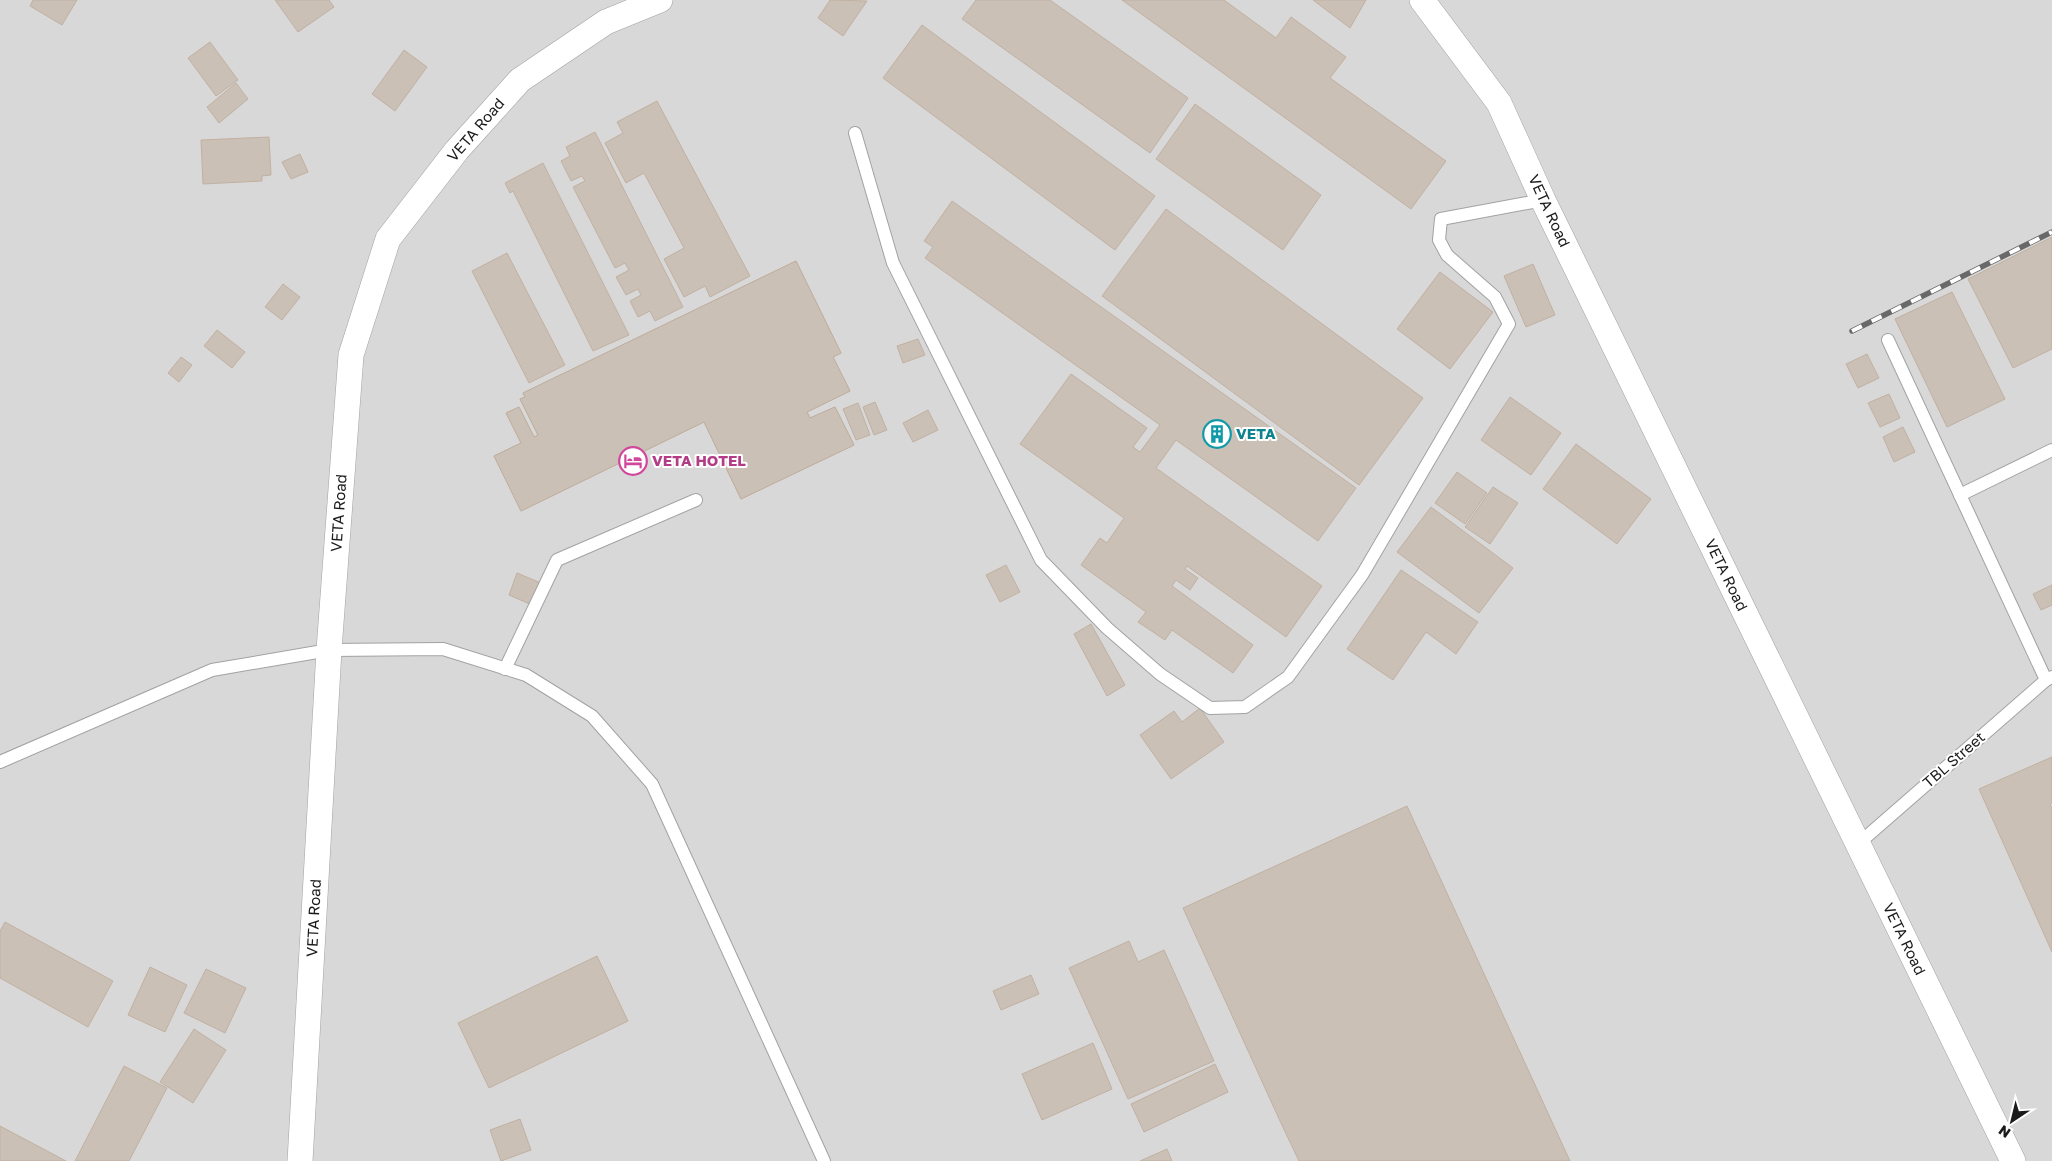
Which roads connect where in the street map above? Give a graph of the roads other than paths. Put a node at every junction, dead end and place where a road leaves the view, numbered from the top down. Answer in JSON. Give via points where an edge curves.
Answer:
{"nodes":[{"id":1,"x":660,"y":0,"type":"edge"},
{"id":2,"x":1422,"y":0,"type":"edge"},
{"id":3,"x":855,"y":133,"type":"dead end"},
{"id":4,"x":1543,"y":200,"type":"junction"},
{"id":5,"x":1888,"y":340,"type":"dead end"},
{"id":6,"x":2052,"y":450,"type":"edge"},
{"id":7,"x":1960,"y":495,"type":"junction"},
{"id":8,"x":696,"y":500,"type":"dead end"},
{"id":9,"x":329,"y":650,"type":"junction"},
{"id":10,"x":505,"y":669,"type":"junction"},
{"id":11,"x":2049,"y":679,"type":"edge"},
{"id":12,"x":0,"y":762,"type":"edge"},
{"id":13,"x":1858,"y":844,"type":"junction"},
{"id":14,"x":300,"y":1161,"type":"edge"},
{"id":15,"x":824,"y":1161,"type":"edge"},
{"id":16,"x":2013,"y":1161,"type":"edge"}],
"edges":[{"from":1,"to":9,"type":"street","name":"VETA Road","via":[[606,22],[520,80],[457,150],[388,239],[351,355]]},
{"from":2,"to":4,"type":"street","name":"VETA Road","via":[[1499,103]]},
{"from":3,"to":4,"type":"lane","via":[[893,263],[1041,560],[1108,628],[1160,674],[1210,708],[1244,707],[1288,678],[1362,575],[1508,324],[1495,297],[1447,256],[1439,240],[1441,219]]},
{"from":4,"to":13,"type":"street","name":"VETA Road"},
{"from":5,"to":7,"type":"lane"},
{"from":6,"to":7,"type":"lane"},
{"from":7,"to":11,"type":"lane"},
{"from":8,"to":10,"type":"lane","via":[[557,560]]},
{"from":9,"to":10,"type":"lane","via":[[442,648]]},
{"from":9,"to":12,"type":"lane","via":[[212,670]]},
{"from":9,"to":14,"type":"street","name":"VETA Road"},
{"from":10,"to":15,"type":"lane","via":[[526,675],[592,716],[652,784]]},
{"from":11,"to":13,"type":"lane","name":"TBL Street"},
{"from":13,"to":16,"type":"street","name":"VETA Road"}]}
